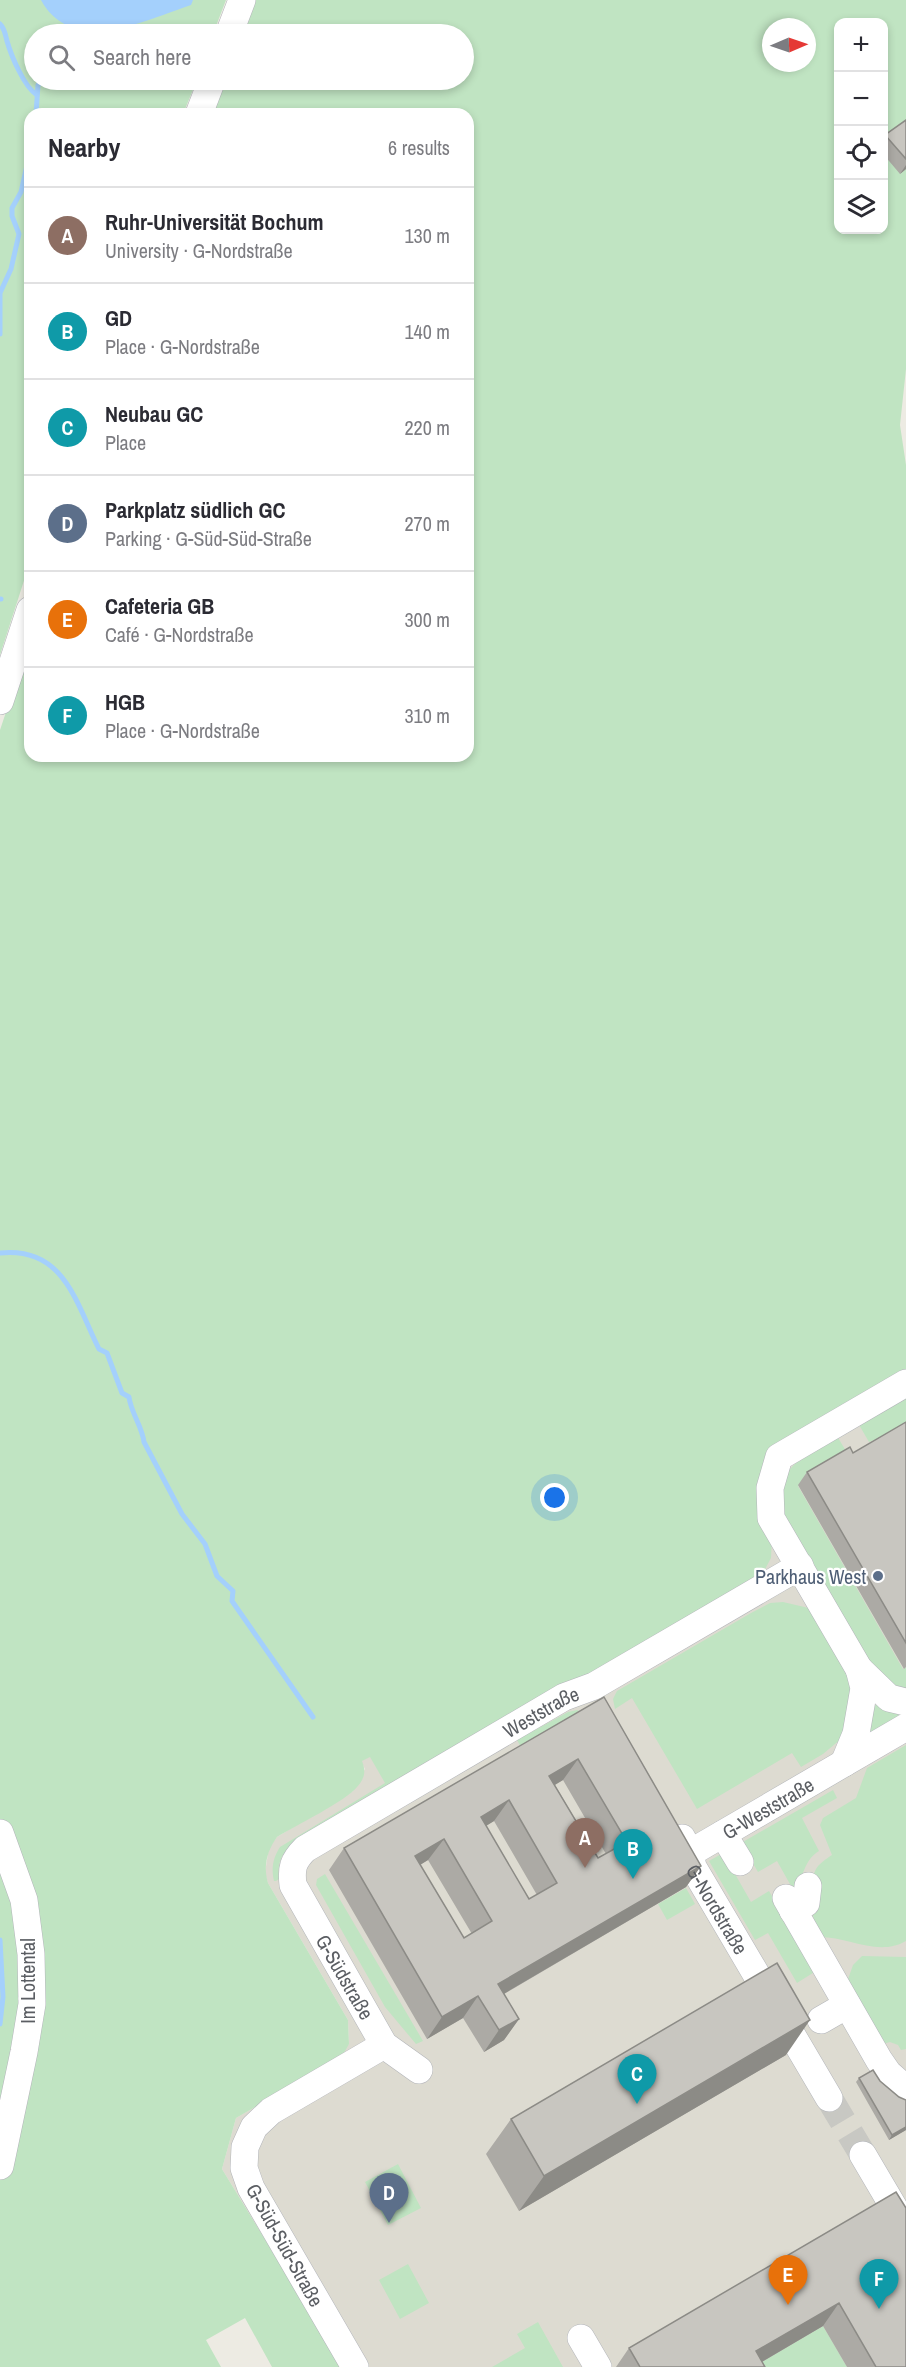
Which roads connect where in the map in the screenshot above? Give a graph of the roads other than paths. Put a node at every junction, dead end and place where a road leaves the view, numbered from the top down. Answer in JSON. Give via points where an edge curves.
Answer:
{"nodes":[{"id":1,"x":242,"y":0,"type":"edge"},
{"id":2,"x":233,"y":24,"type":"edge"},
{"id":3,"x":208,"y":90,"type":"edge"},
{"id":4,"x":201,"y":108,"type":"edge"},
{"id":5,"x":24,"y":628,"type":"edge"},
{"id":6,"x":0,"y":701,"type":"edge"},
{"id":7,"x":906,"y":1383,"type":"edge"},
{"id":8,"x":800,"y":1566,"type":"junction"},
{"id":9,"x":859,"y":1668,"type":"junction"},
{"id":10,"x":906,"y":1702,"type":"edge"},
{"id":11,"x":906,"y":1727,"type":"edge"},
{"id":12,"x":844,"y":1763,"type":"junction"},
{"id":13,"x":668,"y":1812,"type":"edge"},
{"id":14,"x":0,"y":1833,"type":"edge"},
{"id":15,"x":723,"y":1834,"type":"junction"},
{"id":16,"x":690,"y":1852,"type":"junction"},
{"id":17,"x":740,"y":1862,"type":"dead end"},
{"id":18,"x":291,"y":1870,"type":"joint"},
{"id":19,"x":795,"y":1898,"type":"dead end"},
{"id":20,"x":384,"y":2045,"type":"junction"},
{"id":21,"x":419,"y":2070,"type":"dead end"},
{"id":22,"x":900,"y":2075,"type":"edge"},
{"id":23,"x":829,"y":2098,"type":"tunnel mouth"},
{"id":24,"x":863,"y":2155,"type":"tunnel mouth"},
{"id":25,"x":0,"y":2166,"type":"edge"},
{"id":26,"x":906,"y":2228,"type":"edge"},
{"id":27,"x":581,"y":2338,"type":"dead end"},
{"id":28,"x":355,"y":2367,"type":"edge"},
{"id":29,"x":598,"y":2367,"type":"edge"}],
"edges":[{"from":1,"to":2,"type":"street"},
{"from":3,"to":4,"type":"street"},
{"from":5,"to":6,"type":"street"},
{"from":7,"to":8,"type":"street","via":[[779,1457],[770,1488],[771,1518]]},
{"from":8,"to":9,"type":"street"},
{"from":8,"to":18,"type":"street","name":"Weststraße","via":[[599,1696],[564,1697],[305,1849],[295,1858]]},
{"from":9,"to":10,"type":"street","via":[[889,1698]]},
{"from":9,"to":12,"type":"street","via":[[864,1688],[856,1734]]},
{"from":11,"to":12,"type":"street","name":"G-Weststraße"},
{"from":12,"to":15,"type":"street","name":"G-Weststraße"},
{"from":13,"to":16,"type":"street","name":"G-Nordstraße"},
{"from":14,"to":25,"type":"street","name":"Im Lottental","via":[[24,1900],[32,2004]]},
{"from":15,"to":16,"type":"street","name":"G-Weststraße"},
{"from":15,"to":17,"type":"street"},
{"from":16,"to":23,"type":"street","name":"G-Nordstraße","via":[[693,1867]]},
{"from":18,"to":20,"type":"street","name":"G-Südstraße","via":[[293,1885]]},
{"from":19,"to":22,"type":"street","via":[[816,1942],[834,1999]]},
{"from":20,"to":21,"type":"street","name":"G-Südstraße"},
{"from":20,"to":28,"type":"street","name":"G-Süd-Süd-Straße","via":[[271,2111],[254,2127],[245,2147],[244,2168],[251,2188]]},
{"from":24,"to":26,"type":"street"},
{"from":27,"to":29,"type":"street"}]}
